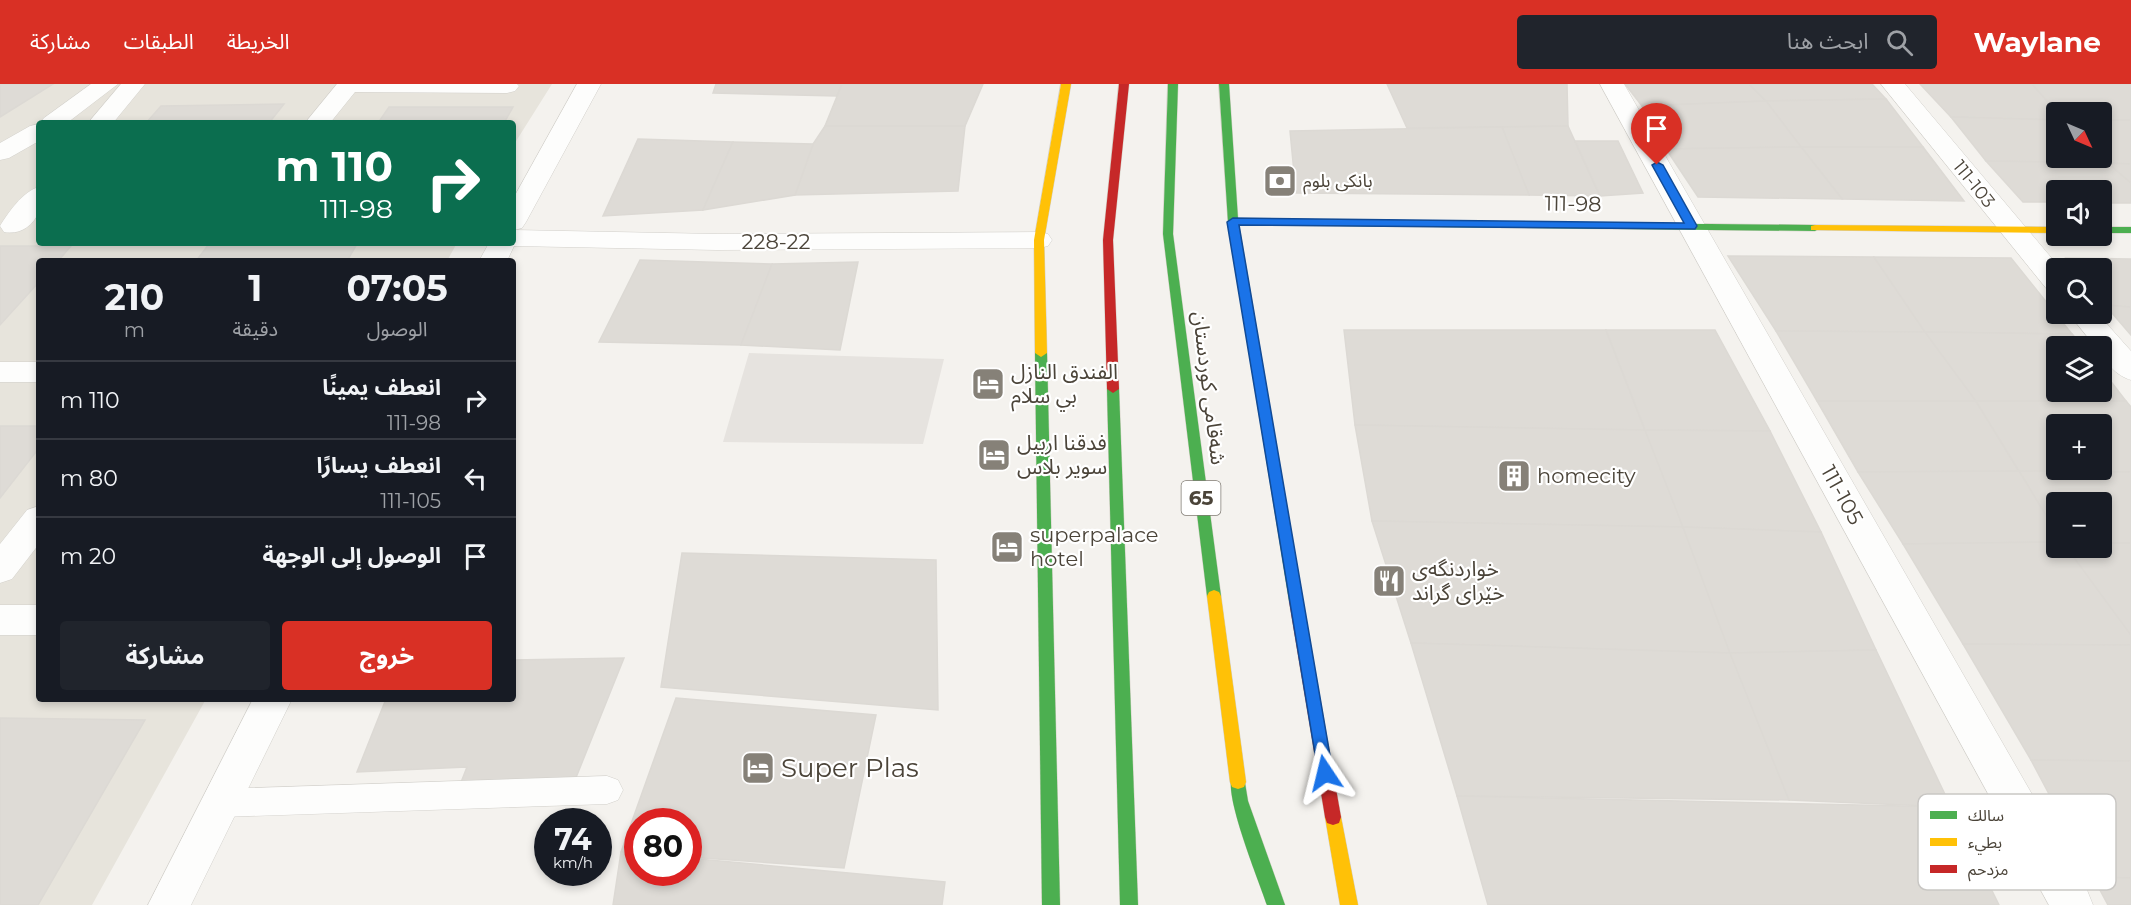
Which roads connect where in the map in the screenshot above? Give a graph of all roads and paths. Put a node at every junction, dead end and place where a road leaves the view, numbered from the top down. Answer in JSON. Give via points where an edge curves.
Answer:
{"nodes":[{"id":1,"x":106,"y":84,"type":"edge"},
{"id":2,"x":133,"y":84,"type":"edge"},
{"id":3,"x":349,"y":84,"type":"edge"},
{"id":4,"x":589,"y":84,"type":"edge"},
{"id":5,"x":1066,"y":84,"type":"edge"},
{"id":6,"x":1124,"y":84,"type":"edge"},
{"id":7,"x":1173,"y":84,"type":"edge"},
{"id":8,"x":1224,"y":84,"type":"edge"},
{"id":9,"x":1612,"y":84,"type":"edge"},
{"id":10,"x":1893,"y":84,"type":"edge"},
{"id":11,"x":507,"y":86,"type":"dead end"},
{"id":12,"x":56,"y":120,"type":"edge"},
{"id":13,"x":103,"y":120,"type":"edge"},
{"id":14,"x":319,"y":120,"type":"edge"},
{"id":15,"x":36,"y":133,"type":"edge"},
{"id":16,"x":0,"y":153,"type":"edge"},
{"id":17,"x":36,"y":199,"type":"edge"},
{"id":18,"x":516,"y":217,"type":"edge"},
{"id":19,"x":1233,"y":222,"type":"junction"},
{"id":20,"x":17,"y":226,"type":"edge"},
{"id":21,"x":1691,"y":226,"type":"junction"},
{"id":22,"x":2012,"y":229,"type":"junction"},
{"id":23,"x":2046,"y":230,"type":"edge"},
{"id":24,"x":2112,"y":230,"type":"edge"},
{"id":25,"x":2131,"y":230,"type":"edge"},
{"id":26,"x":516,"y":238,"type":"edge"},
{"id":27,"x":1039,"y":240,"type":"junction"},
{"id":28,"x":2046,"y":270,"type":"edge"},
{"id":29,"x":2092,"y":324,"type":"edge"},
{"id":30,"x":2131,"y":370,"type":"edge"},
{"id":31,"x":0,"y":372,"type":"edge"},
{"id":32,"x":36,"y":372,"type":"edge"},
{"id":33,"x":36,"y":523,"type":"edge"},
{"id":34,"x":0,"y":569,"type":"edge"},
{"id":35,"x":0,"y":620,"type":"edge"},
{"id":36,"x":36,"y":620,"type":"edge"},
{"id":37,"x":272,"y":702,"type":"edge"},
{"id":38,"x":607,"y":790,"type":"dead end"},
{"id":39,"x":2010,"y":794,"type":"edge"},
{"id":40,"x":221,"y":803,"type":"junction"},
{"id":41,"x":2064,"y":890,"type":"edge"},
{"id":42,"x":169,"y":905,"type":"edge"},
{"id":43,"x":1052,"y":905,"type":"edge"},
{"id":44,"x":1130,"y":905,"type":"edge"},
{"id":45,"x":1276,"y":905,"type":"edge"},
{"id":46,"x":1349,"y":905,"type":"edge"},
{"id":47,"x":2072,"y":905,"type":"edge"}],
"edges":[{"from":1,"to":12,"type":"street"},
{"from":2,"to":13,"type":"street"},
{"from":3,"to":11,"type":"street"},
{"from":3,"to":14,"type":"street"},
{"from":4,"to":18,"type":"street"},
{"from":5,"to":27,"type":"main road"},
{"from":6,"to":44,"type":"main road","via":[[1108,240]]},
{"from":7,"to":45,"type":"main road","name":"شەقامی کوردستان","number":"65","via":[[1168,234],[1240,801]]},
{"from":8,"to":19,"type":"main road"},
{"from":9,"to":21,"type":"street","name":"111-105"},
{"from":10,"to":22,"type":"street","name":"111-103"},
{"from":15,"to":16,"type":"street"},
{"from":17,"to":20,"type":"street"},
{"from":19,"to":21,"type":"main road","name":"111-98"},
{"from":19,"to":46,"type":"main road"},
{"from":21,"to":22,"type":"main road","name":"111-98"},
{"from":21,"to":39,"type":"street","name":"111-105"},
{"from":22,"to":23,"type":"main road","name":"111-98"},
{"from":22,"to":28,"type":"street","name":"111-103"},
{"from":24,"to":25,"type":"main road"},
{"from":26,"to":27,"type":"street","name":"228-22","via":[[717,242]]},
{"from":27,"to":43,"type":"main road"},
{"from":29,"to":30,"type":"street"},
{"from":31,"to":32,"type":"street"},
{"from":33,"to":34,"type":"street"},
{"from":35,"to":36,"type":"street"},
{"from":37,"to":40,"type":"street"},
{"from":38,"to":40,"type":"lane"},
{"from":40,"to":42,"type":"street"},
{"from":41,"to":47,"type":"street","name":"111-105"}]}
